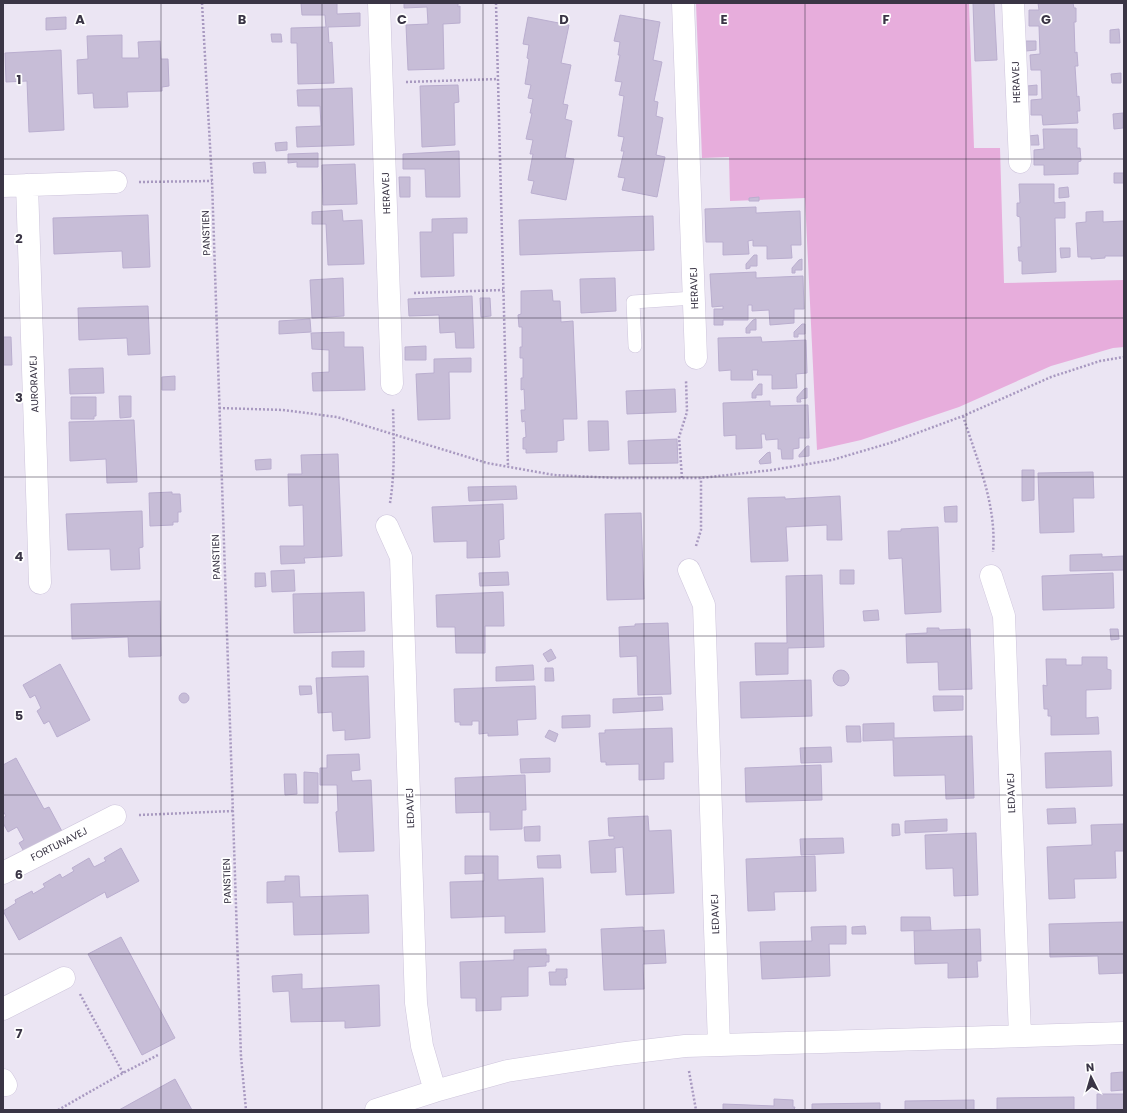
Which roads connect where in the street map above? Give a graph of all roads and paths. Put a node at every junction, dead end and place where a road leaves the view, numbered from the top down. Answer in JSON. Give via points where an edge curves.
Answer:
{"nodes":[{"id":1,"x":202,"y":3,"type":"edge"},
{"id":2,"x":379,"y":3,"type":"edge"},
{"id":3,"x":496,"y":3,"type":"edge"},
{"id":4,"x":683,"y":3,"type":"edge"},
{"id":5,"x":1013,"y":3,"type":"edge"},
{"id":6,"x":498,"y":79,"type":"junction"},
{"id":7,"x":382,"y":82,"type":"junction"},
{"id":8,"x":1020,"y":162,"type":"dead end"},
{"id":9,"x":116,"y":182,"type":"joint"},
{"id":10,"x":212,"y":182,"type":"junction"},
{"id":11,"x":27,"y":185,"type":"junction"},
{"id":12,"x":3,"y":186,"type":"edge"},
{"id":13,"x":503,"y":290,"type":"junction"},
{"id":14,"x":389,"y":294,"type":"junction"},
{"id":15,"x":694,"y":298,"type":"junction"},
{"id":16,"x":635,"y":346,"type":"dead end"},
{"id":17,"x":1124,"y":357,"type":"edge"},
{"id":18,"x":696,"y":358,"type":"joint"},
{"id":19,"x":392,"y":384,"type":"joint"},
{"id":20,"x":219,"y":408,"type":"junction"},
{"id":21,"x":963,"y":416,"type":"junction"},
{"id":22,"x":394,"y":434,"type":"junction"},
{"id":23,"x":508,"y":466,"type":"junction"},
{"id":24,"x":682,"y":478,"type":"junction"},
{"id":25,"x":701,"y":478,"type":"junction"},
{"id":26,"x":387,"y":526,"type":"joint"},
{"id":27,"x":689,"y":570,"type":"joint"},
{"id":28,"x":991,"y":576,"type":"joint"},
{"id":29,"x":40,"y":584,"type":"dead end"},
{"id":30,"x":233,"y":812,"type":"junction"},
{"id":31,"x":114,"y":816,"type":"joint"},
{"id":32,"x":3,"y":873,"type":"edge"},
{"id":33,"x":64,"y":978,"type":"joint"},
{"id":34,"x":3,"y":1009,"type":"edge"},
{"id":35,"x":1124,"y":1033,"type":"edge"},
{"id":36,"x":1020,"y":1036,"type":"junction"},
{"id":37,"x":719,"y":1045,"type":"junction"},
{"id":38,"x":685,"y":1046,"type":"junction"},
{"id":39,"x":158,"y":1055,"type":"dead end"},
{"id":40,"x":123,"y":1073,"type":"junction"},
{"id":41,"x":435,"y":1091,"type":"junction"},
{"id":42,"x":58,"y":1110,"type":"edge"},
{"id":43,"x":246,"y":1110,"type":"edge"},
{"id":44,"x":376,"y":1110,"type":"edge"},
{"id":45,"x":696,"y":1110,"type":"edge"}],
"edges":[{"from":1,"to":10,"type":"path","name":"PANSTIEN"},
{"from":2,"to":7,"type":"street","name":"HERAVEJ"},
{"from":3,"to":6,"type":"path"},
{"from":4,"to":15,"type":"street","name":"HERAVEJ"},
{"from":5,"to":8,"type":"street","name":"HERAVEJ"},
{"from":6,"to":7,"type":"path"},
{"from":6,"to":13,"type":"path"},
{"from":7,"to":14,"type":"street","name":"HERAVEJ"},
{"from":9,"to":10,"type":"path"},
{"from":9,"to":11,"type":"street"},
{"from":10,"to":20,"type":"path","name":"PANSTIEN"},
{"from":11,"to":12,"type":"street"},
{"from":11,"to":29,"type":"street","name":"AURORAVEJ"},
{"from":13,"to":14,"type":"path"},
{"from":13,"to":23,"type":"path"},
{"from":14,"to":19,"type":"street","name":"HERAVEJ"},
{"from":15,"to":16,"type":"lane","via":[[633,302]]},
{"from":15,"to":18,"type":"street","name":"HERAVEJ"},
{"from":17,"to":21,"type":"path","via":[[1100,361],[1051,377]]},
{"from":18,"to":24,"type":"path","via":[[686,378],[687,412],[679,437]]},
{"from":19,"to":22,"type":"path"},
{"from":20,"to":22,"type":"path","via":[[284,410],[337,417]]},
{"from":20,"to":30,"type":"path","name":"PANSTIEN"},
{"from":21,"to":25,"type":"path","via":[[890,443],[832,460]]},
{"from":21,"to":28,"type":"path","via":[[988,490],[994,537]]},
{"from":22,"to":23,"type":"path","via":[[487,463]]},
{"from":22,"to":26,"type":"path","via":[[392,489]]},
{"from":23,"to":24,"type":"path","via":[[554,475]]},
{"from":24,"to":25,"type":"path"},
{"from":25,"to":27,"type":"path","via":[[701,530]]},
{"from":26,"to":41,"type":"street","name":"LEDAVEJ","via":[[401,557],[416,1003],[422,1046]]},
{"from":27,"to":37,"type":"street","name":"LEDAVEJ","via":[[704,605]]},
{"from":28,"to":36,"type":"street","name":"LEDAVEJ","via":[[1004,616]]},
{"from":30,"to":31,"type":"path"},
{"from":30,"to":43,"type":"path","name":"PANSTIEN","via":[[241,1057]]},
{"from":31,"to":32,"type":"street","name":"FORTUNAVEJ"},
{"from":33,"to":34,"type":"street"},
{"from":33,"to":40,"type":"path","via":[[74,982]]},
{"from":35,"to":36,"type":"street"},
{"from":36,"to":37,"type":"street"},
{"from":37,"to":38,"type":"street"},
{"from":38,"to":41,"type":"street","via":[[507,1071]]},
{"from":38,"to":45,"type":"path"},
{"from":39,"to":40,"type":"path"},
{"from":40,"to":42,"type":"path"},
{"from":41,"to":44,"type":"street"}]}
